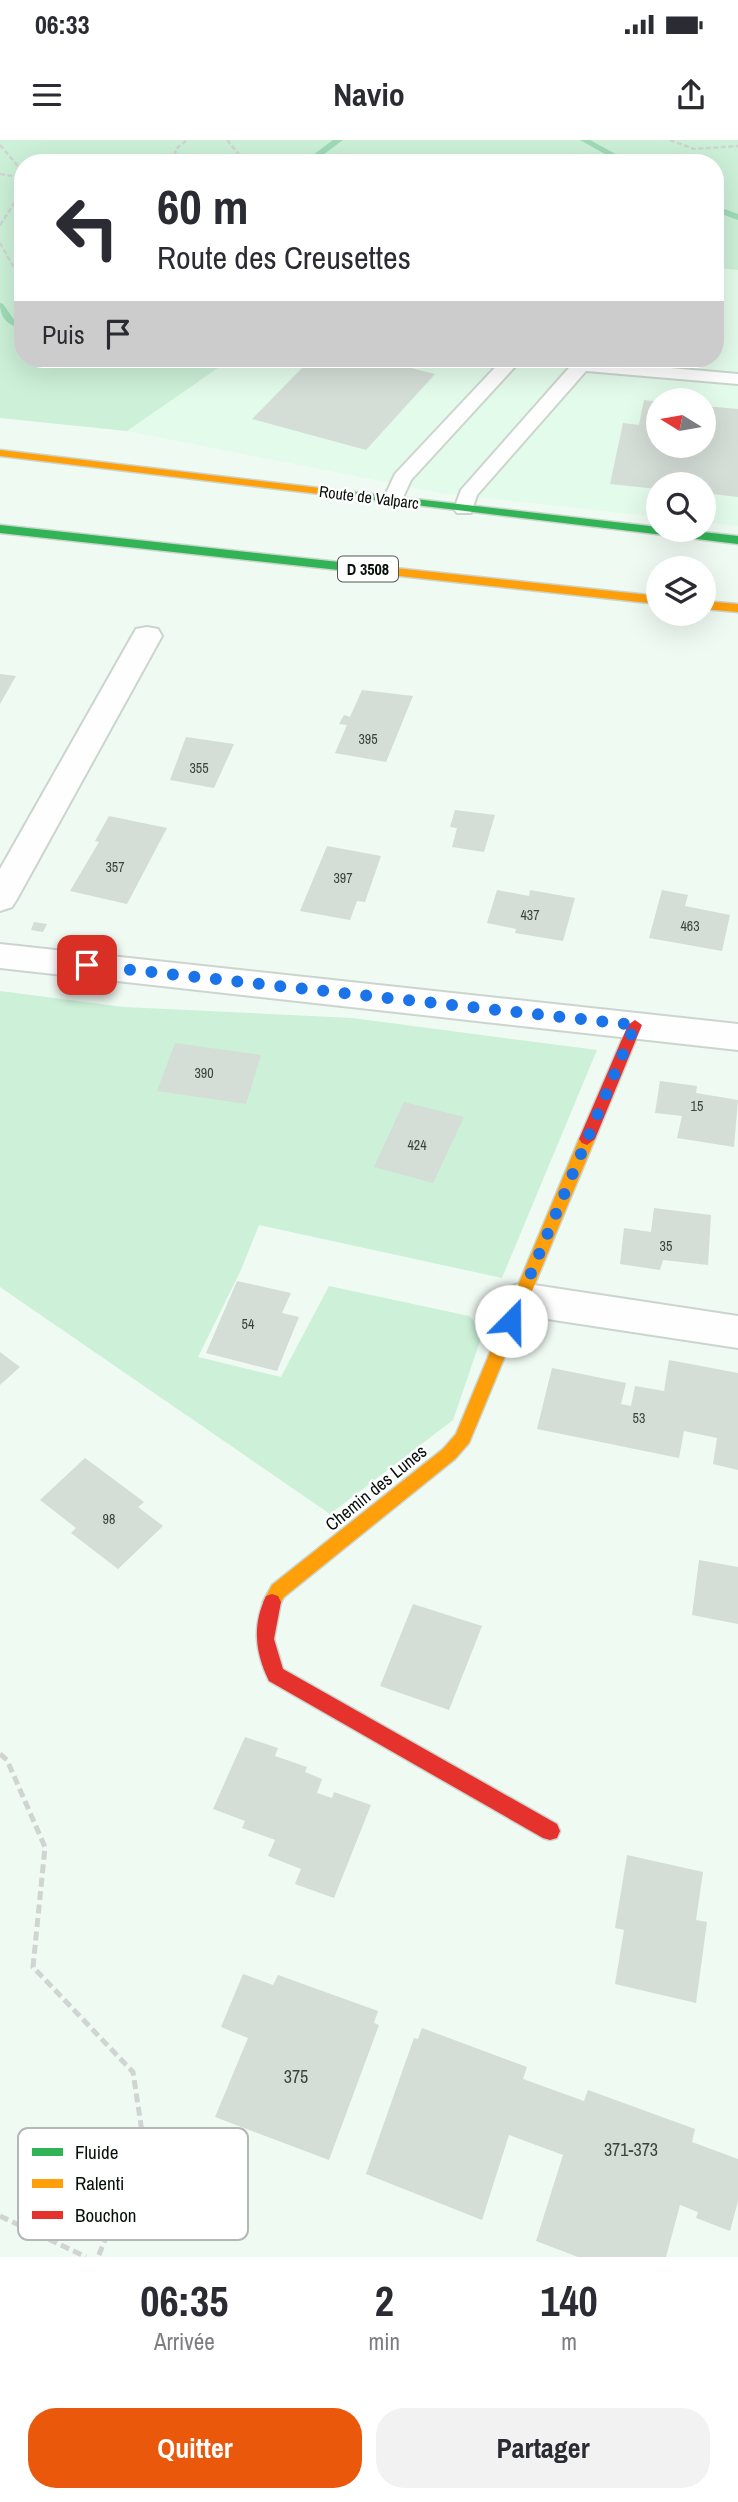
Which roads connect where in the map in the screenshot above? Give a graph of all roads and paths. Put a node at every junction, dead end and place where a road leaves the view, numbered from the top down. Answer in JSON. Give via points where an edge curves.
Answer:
{"nodes":[{"id":1,"x":187,"y":140,"type":"edge"},
{"id":2,"x":227,"y":140,"type":"edge"},
{"id":3,"x":670,"y":140,"type":"edge"},
{"id":4,"x":0,"y":145,"type":"edge"},
{"id":5,"x":738,"y":146,"type":"edge"},
{"id":6,"x":175,"y":154,"type":"edge"},
{"id":7,"x":239,"y":154,"type":"edge"},
{"id":8,"x":14,"y":161,"type":"edge"},
{"id":9,"x":14,"y":204,"type":"edge"},
{"id":10,"x":0,"y":225,"type":"edge"},
{"id":11,"x":0,"y":243,"type":"edge"},
{"id":12,"x":14,"y":267,"type":"edge"},
{"id":13,"x":505,"y":368,"type":"edge"},
{"id":14,"x":577,"y":368,"type":"edge"},
{"id":15,"x":614,"y":368,"type":"edge"},
{"id":16,"x":738,"y":379,"type":"edge"},
{"id":17,"x":0,"y":453,"type":"edge"},
{"id":18,"x":393,"y":500,"type":"junction"},
{"id":19,"x":464,"y":509,"type":"junction"},
{"id":20,"x":0,"y":530,"type":"edge"},
{"id":21,"x":738,"y":540,"type":"edge"},
{"id":22,"x":646,"y":599,"type":"edge"},
{"id":23,"x":716,"y":606,"type":"edge"},
{"id":24,"x":738,"y":608,"type":"edge"},
{"id":25,"x":147,"y":636,"type":"dead end"},
{"id":26,"x":0,"y":900,"type":"edge"},
{"id":27,"x":0,"y":956,"type":"edge"},
{"id":28,"x":635,"y":1025,"type":"junction"},
{"id":29,"x":738,"y":1037,"type":"edge"},
{"id":30,"x":521,"y":1298,"type":"junction"},
{"id":31,"x":738,"y":1332,"type":"edge"},
{"id":32,"x":0,"y":1754,"type":"edge"},
{"id":33,"x":550,"y":1831,"type":"dead end"},
{"id":34,"x":141,"y":2128,"type":"edge"},
{"id":35,"x":0,"y":2216,"type":"edge"},
{"id":36,"x":18,"y":2225,"type":"edge"},
{"id":37,"x":50,"y":2240,"type":"edge"},
{"id":38,"x":105,"y":2240,"type":"edge"},
{"id":39,"x":86,"y":2257,"type":"edge"},
{"id":40,"x":98,"y":2257,"type":"edge"}],
"edges":[{"from":1,"to":6,"type":"path"},
{"from":2,"to":7,"type":"path"},
{"from":3,"to":5,"type":"path","via":[[694,149]]},
{"from":4,"to":8,"type":"path"},
{"from":9,"to":10,"type":"path"},
{"from":11,"to":12,"type":"path"},
{"from":13,"to":18,"type":"lane","via":[[402,478]]},
{"from":14,"to":19,"type":"lane","via":[[468,494]]},
{"from":15,"to":16,"type":"lane"},
{"from":17,"to":18,"type":"main road","name":"Route de Valparc"},
{"from":18,"to":19,"type":"main road","name":"Route de Valparc"},
{"from":19,"to":21,"type":"main road","name":"Route de Valparc"},
{"from":20,"to":22,"type":"main road","number":"D 3508"},
{"from":23,"to":24,"type":"main road"},
{"from":25,"to":26,"type":"street"},
{"from":27,"to":28,"type":"street"},
{"from":28,"to":29,"type":"street"},
{"from":28,"to":30,"type":"main road","name":"Chemin des Lunes"},
{"from":30,"to":31,"type":"street"},
{"from":30,"to":33,"type":"main road","name":"Chemin des Lunes","via":[[463,1438],[278,1591],[268,1609],[264,1647],[267,1663],[276,1675]]},
{"from":32,"to":34,"type":"path","via":[[7,1760],[45,1847],[33,1967],[133,2072]]},
{"from":35,"to":36,"type":"path"},
{"from":37,"to":39,"type":"path"},
{"from":38,"to":40,"type":"path"}]}
